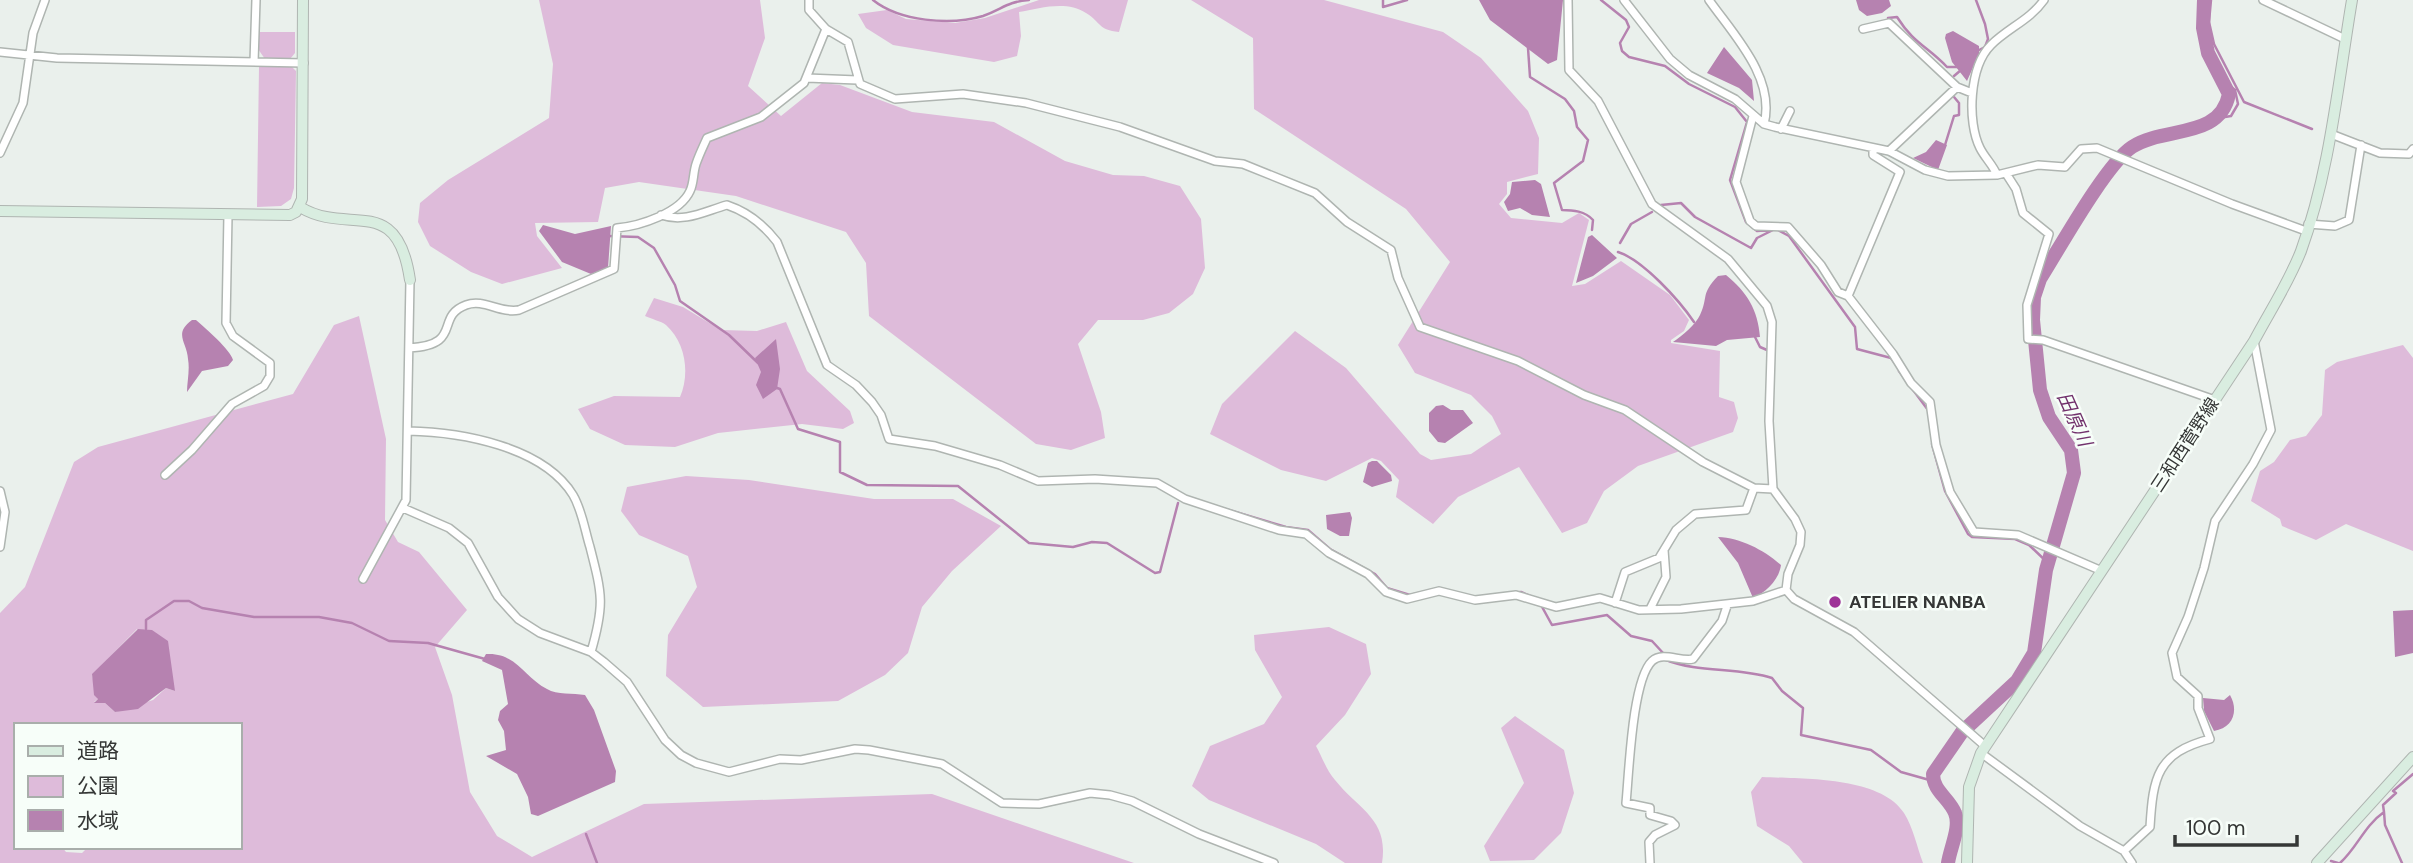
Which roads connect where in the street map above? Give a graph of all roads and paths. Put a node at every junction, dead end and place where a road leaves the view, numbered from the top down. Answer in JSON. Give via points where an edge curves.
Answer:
{"nodes":[{"id":1,"x":45,"y":0,"type":"edge"},
{"id":2,"x":256,"y":0,"type":"edge"},
{"id":3,"x":303,"y":0,"type":"edge"},
{"id":4,"x":809,"y":0,"type":"edge"},
{"id":5,"x":1568,"y":0,"type":"edge"},
{"id":6,"x":1624,"y":0,"type":"edge"},
{"id":7,"x":1709,"y":0,"type":"edge"},
{"id":8,"x":2044,"y":0,"type":"edge"},
{"id":9,"x":2263,"y":0,"type":"edge"},
{"id":10,"x":2352,"y":0,"type":"edge"},
{"id":11,"x":826,"y":29,"type":"junction"},
{"id":12,"x":1863,"y":29,"type":"dead end"},
{"id":13,"x":2346,"y":39,"type":"junction"},
{"id":14,"x":0,"y":52,"type":"edge"},
{"id":15,"x":30,"y":56,"type":"junction"},
{"id":16,"x":254,"y":62,"type":"junction"},
{"id":17,"x":304,"y":63,"type":"junction"},
{"id":18,"x":807,"y":78,"type":"junction"},
{"id":19,"x":857,"y":80,"type":"junction"},
{"id":20,"x":1957,"y":88,"type":"junction"},
{"id":21,"x":1972,"y":93,"type":"junction"},
{"id":22,"x":1790,"y":111,"type":"dead end"},
{"id":23,"x":1753,"y":116,"type":"junction"},
{"id":24,"x":1764,"y":124,"type":"junction"},
{"id":25,"x":1781,"y":129,"type":"junction"},
{"id":26,"x":2331,"y":134,"type":"junction"},
{"id":27,"x":2361,"y":145,"type":"junction"},
{"id":28,"x":1873,"y":148,"type":"junction"},
{"id":29,"x":2413,"y":149,"type":"edge"},
{"id":30,"x":1889,"y":151,"type":"junction"},
{"id":31,"x":0,"y":153,"type":"edge"},
{"id":32,"x":1997,"y":175,"type":"junction"},
{"id":33,"x":2007,"y":175,"type":"junction"},
{"id":34,"x":300,"y":206,"type":"junction"},
{"id":35,"x":0,"y":211,"type":"edge"},
{"id":36,"x":229,"y":215,"type":"junction"},
{"id":37,"x":661,"y":215,"type":"junction"},
{"id":38,"x":2307,"y":227,"type":"junction"},
{"id":39,"x":410,"y":280,"type":"joint"},
{"id":40,"x":1848,"y":296,"type":"junction"},
{"id":41,"x":2254,"y":341,"type":"junction"},
{"id":42,"x":409,"y":348,"type":"junction"},
{"id":43,"x":2215,"y":400,"type":"junction"},
{"id":44,"x":408,"y":431,"type":"junction"},
{"id":45,"x":165,"y":475,"type":"dead end"},
{"id":46,"x":1754,"y":488,"type":"junction"},
{"id":47,"x":1773,"y":489,"type":"junction"},
{"id":48,"x":0,"y":491,"type":"edge"},
{"id":49,"x":403,"y":508,"type":"junction"},
{"id":50,"x":0,"y":547,"type":"edge"},
{"id":51,"x":1664,"y":550,"type":"junction"},
{"id":52,"x":2102,"y":571,"type":"junction"},
{"id":53,"x":363,"y":579,"type":"dead end"},
{"id":54,"x":1786,"y":590,"type":"junction"},
{"id":55,"x":1615,"y":603,"type":"junction"},
{"id":56,"x":1727,"y":606,"type":"junction"},
{"id":57,"x":1650,"y":609,"type":"junction"},
{"id":58,"x":591,"y":652,"type":"junction"},
{"id":59,"x":1983,"y":749,"type":"junction"},
{"id":60,"x":2413,"y":757,"type":"edge"},
{"id":61,"x":2124,"y":851,"type":"junction"},
{"id":62,"x":1274,"y":863,"type":"edge"},
{"id":63,"x":1650,"y":863,"type":"edge"},
{"id":64,"x":1966,"y":863,"type":"edge"},
{"id":65,"x":2132,"y":863,"type":"edge"},
{"id":66,"x":2317,"y":863,"type":"edge"}],
"edges":[{"from":1,"to":15,"type":"street"},
{"from":2,"to":16,"type":"street"},
{"from":3,"to":17,"type":"main road"},
{"from":4,"to":11,"type":"street","via":[[809,10]]},
{"from":5,"to":47,"type":"street","via":[[1569,70],[1598,101],[1652,204],[1728,259],[1767,306],[1772,322],[1769,421]]},
{"from":6,"to":23,"type":"street","via":[[1670,59],[1689,75],[1735,99]]},
{"from":7,"to":24,"type":"street","via":[[1755,66],[1767,112]]},
{"from":8,"to":21,"type":"street","via":[[1990,46],[1981,58]]},
{"from":9,"to":13,"type":"street"},
{"from":10,"to":13,"type":"main road","name":"三和西菅野線"},
{"from":11,"to":18,"type":"street"},
{"from":11,"to":19,"type":"street","via":[[848,42]]},
{"from":12,"to":20,"type":"street","via":[[1889,23]]},
{"from":13,"to":26,"type":"main road","name":"三和西菅野線"},
{"from":14,"to":15,"type":"street"},
{"from":15,"to":16,"type":"street"},
{"from":15,"to":31,"type":"street","via":[[23,103]]},
{"from":16,"to":17,"type":"street"},
{"from":17,"to":34,"type":"main road"},
{"from":18,"to":19,"type":"street"},
{"from":18,"to":37,"type":"street","via":[[761,117],[707,138],[689,195]]},
{"from":19,"to":46,"type":"street","via":[[895,99],[989,96],[1078,116],[1215,161],[1243,164],[1315,192],[1347,222],[1391,250],[1420,327],[1518,361],[1625,410],[1703,462]]},
{"from":20,"to":21,"type":"street"},
{"from":20,"to":30,"type":"street"},
{"from":21,"to":32,"type":"street","via":[[1979,147]]},
{"from":22,"to":25,"type":"street"},
{"from":23,"to":24,"type":"street"},
{"from":23,"to":40,"type":"street","via":[[1736,182],[1750,221],[1756,226],[1788,227],[1838,292]]},
{"from":24,"to":25,"type":"street"},
{"from":25,"to":28,"type":"street"},
{"from":26,"to":27,"type":"street"},
{"from":26,"to":38,"type":"main road","name":"三和西菅野線"},
{"from":27,"to":29,"type":"street","via":[[2380,153],[2409,154]]},
{"from":27,"to":38,"type":"street","via":[[2349,220],[2335,226]]},
{"from":28,"to":30,"type":"street"},
{"from":28,"to":40,"type":"street","via":[[1878,159],[1900,172]]},
{"from":30,"to":32,"type":"street","via":[[1948,176]]},
{"from":32,"to":33,"type":"street"},
{"from":33,"to":38,"type":"street","via":[[2038,166],[2065,167],[2081,149],[2089,147]]},
{"from":33,"to":43,"type":"street","via":[[2023,214],[2049,234],[2027,305],[2028,339],[2043,340]]},
{"from":34,"to":36,"type":"main road","via":[[290,215]]},
{"from":34,"to":39,"type":"main road","via":[[319,215],[350,217],[388,229],[401,242]]},
{"from":35,"to":36,"type":"main road"},
{"from":36,"to":45,"type":"street","via":[[226,323],[233,336],[270,363],[270,376],[264,386],[232,404]]},
{"from":37,"to":42,"type":"street","via":[[617,228],[617,263],[606,274],[519,310],[468,303],[452,315],[439,342]]},
{"from":37,"to":55,"type":"street","via":[[702,215],[727,205],[769,231],[827,365],[872,402],[889,439],[936,446],[1038,481],[1157,483],[1185,499],[1279,530],[1306,534],[1368,574],[1386,592],[1407,599],[1439,591],[1475,600],[1516,595],[1541,605],[1565,607],[1601,598]]},
{"from":38,"to":41,"type":"main road","name":"三和西菅野線","via":[[2292,272]]},
{"from":39,"to":42,"type":"street"},
{"from":40,"to":52,"type":"street","via":[[1930,402],[1950,492],[1973,532],[2010,533]]},
{"from":41,"to":43,"type":"main road","name":"三和西菅野線"},
{"from":41,"to":61,"type":"street","via":[[2271,430],[2215,521],[2200,580],[2172,653],[2177,677],[2198,696],[2210,739],[2183,747],[2166,762],[2153,787],[2150,827]]},
{"from":42,"to":44,"type":"street"},
{"from":43,"to":52,"type":"main road","name":"三和西菅野線"},
{"from":44,"to":49,"type":"street"},
{"from":44,"to":58,"type":"street","via":[[446,433],[494,444],[555,473],[574,496],[602,594],[602,614]]},
{"from":46,"to":47,"type":"street"},
{"from":46,"to":51,"type":"street","via":[[1746,510],[1695,514],[1676,530]]},
{"from":47,"to":54,"type":"street","via":[[1801,532]]},
{"from":48,"to":50,"type":"street","via":[[5,512]]},
{"from":49,"to":53,"type":"street"},
{"from":49,"to":58,"type":"street","via":[[449,528],[468,543],[498,597],[518,619],[540,633]]},
{"from":51,"to":55,"type":"street","via":[[1659,558],[1625,572]]},
{"from":51,"to":57,"type":"street","via":[[1666,577]]},
{"from":52,"to":59,"type":"main road","name":"三和西菅野線"},
{"from":54,"to":56,"type":"street"},
{"from":54,"to":59,"type":"street","via":[[1854,632]]},
{"from":55,"to":57,"type":"street"},
{"from":56,"to":57,"type":"street"},
{"from":56,"to":63,"type":"street","via":[[1722,621],[1693,659],[1652,661],[1639,693],[1626,803],[1650,808],[1650,815],[1675,825],[1649,842]]},
{"from":58,"to":62,"type":"street","via":[[627,682],[665,740],[681,755],[709,767],[742,771],[780,759],[869,750],[942,764],[1002,803],[1039,804],[1090,793],[1132,801]]},
{"from":59,"to":61,"type":"street","via":[[2080,826]]},
{"from":59,"to":64,"type":"main road","name":"三和西菅野線","via":[[1969,787]]},
{"from":60,"to":66,"type":"main road"},
{"from":61,"to":65,"type":"street"}]}
